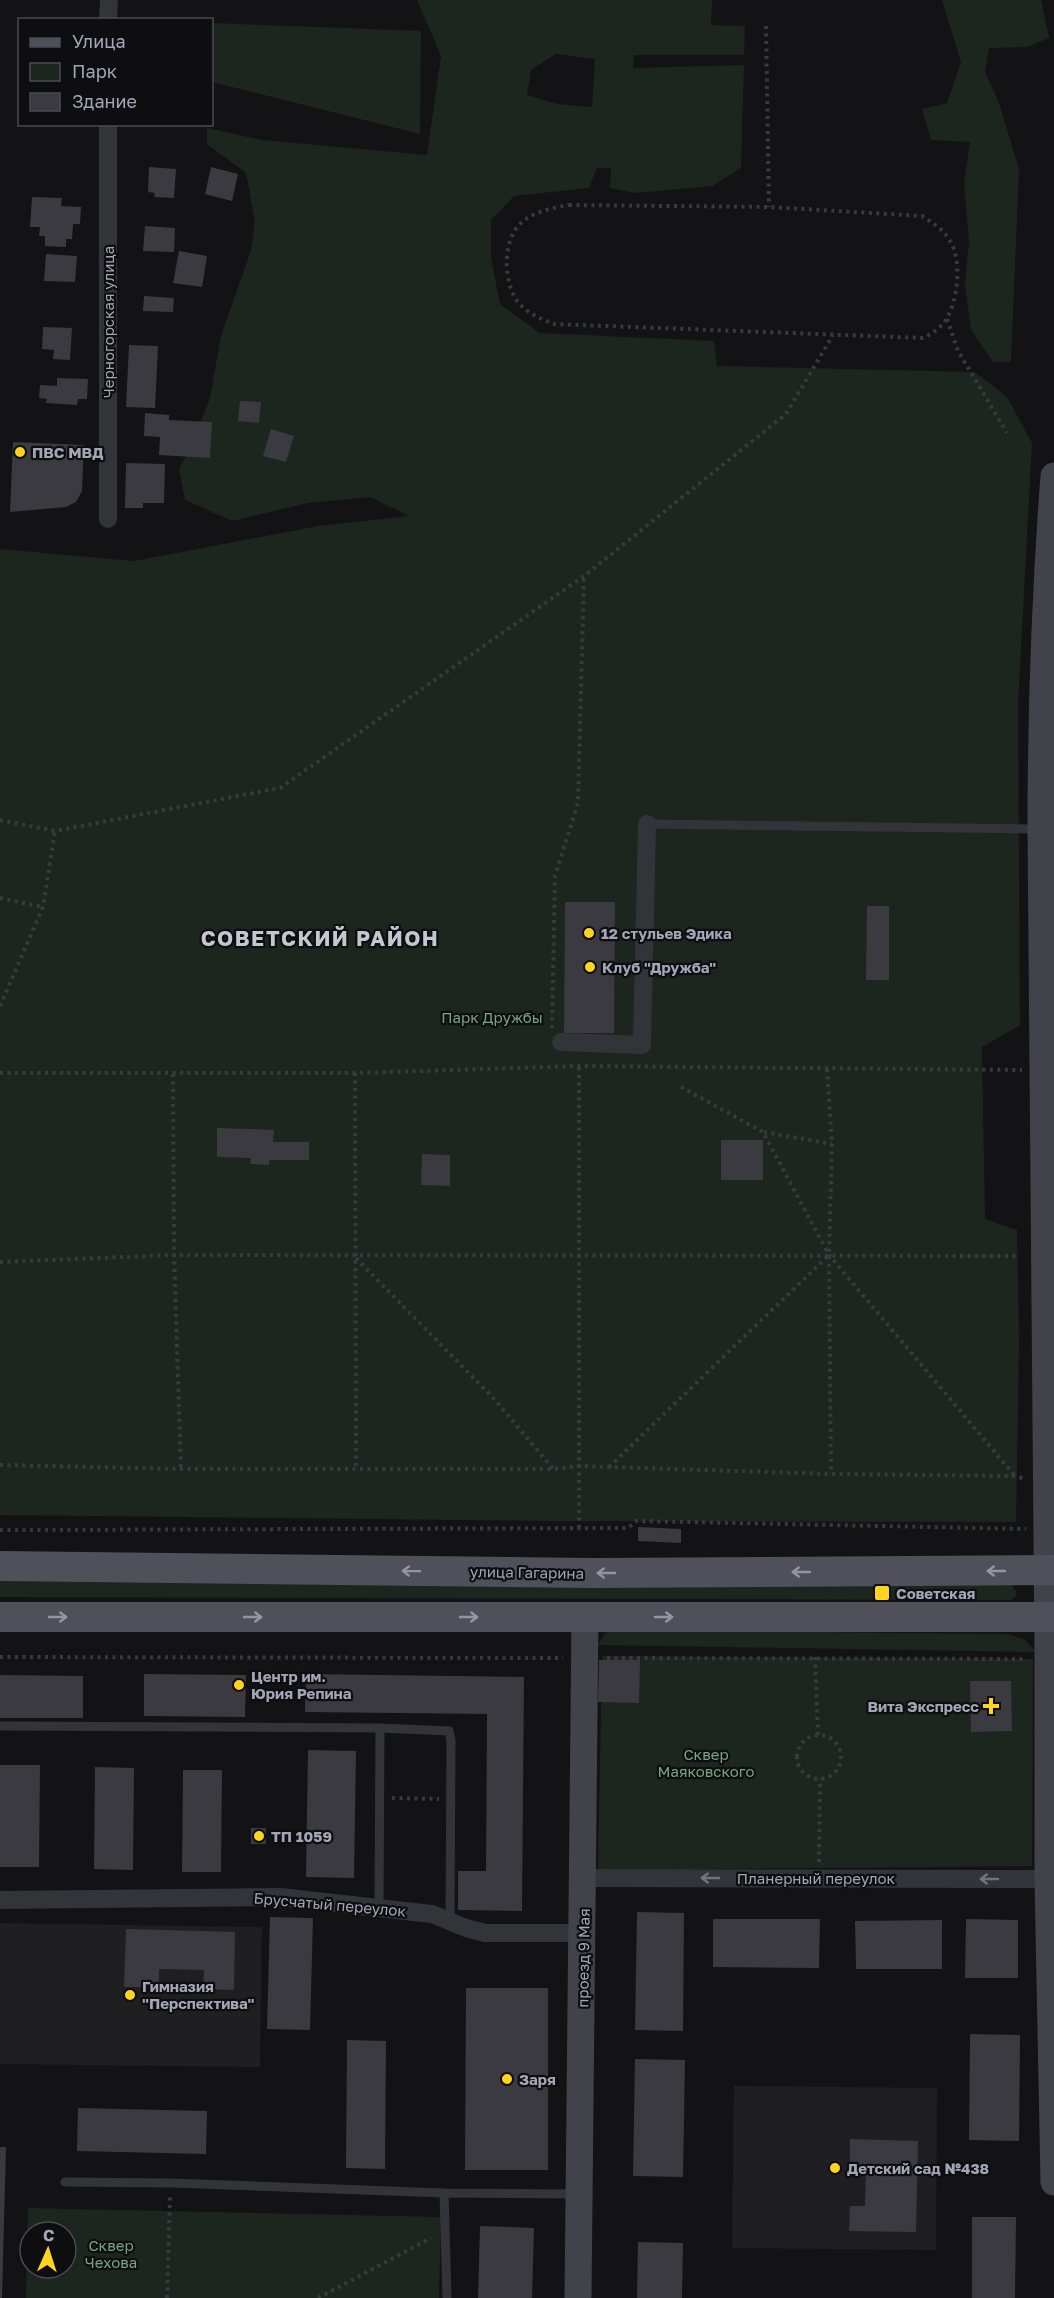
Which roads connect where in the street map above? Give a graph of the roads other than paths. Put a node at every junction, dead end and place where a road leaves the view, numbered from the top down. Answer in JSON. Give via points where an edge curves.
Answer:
{"nodes":[{"id":1,"x":108,"y":0,"type":"edge"},
{"id":2,"x":108,"y":18,"type":"edge"},
{"id":3,"x":108,"y":126,"type":"edge"},
{"id":4,"x":1054,"y":476,"type":"edge"},
{"id":5,"x":108,"y":519,"type":"dead end"},
{"id":6,"x":647,"y":824,"type":"joint"},
{"id":7,"x":1041,"y":829,"type":"junction"},
{"id":8,"x":1049,"y":962,"type":"edge"},
{"id":9,"x":561,"y":1042,"type":"road end"},
{"id":10,"x":1050,"y":1394,"type":"edge"},
{"id":11,"x":0,"y":1566,"type":"edge"},
{"id":12,"x":1050,"y":1570,"type":"edge"},
{"id":13,"x":0,"y":1617,"type":"edge"},
{"id":14,"x":585,"y":1617,"type":"junction"},
{"id":15,"x":1051,"y":1617,"type":"edge"},
{"id":16,"x":0,"y":1726,"type":"edge"},
{"id":17,"x":380,"y":1728,"type":"junction"},
{"id":18,"x":584,"y":1878,"type":"junction"},
{"id":19,"x":1048,"y":1879,"type":"junction"},
{"id":20,"x":0,"y":1900,"type":"edge"},
{"id":21,"x":379,"y":1908,"type":"junction"},
{"id":22,"x":450,"y":1920,"type":"junction"},
{"id":23,"x":583,"y":1934,"type":"junction"},
{"id":24,"x":65,"y":2182,"type":"dead end"},
{"id":25,"x":1054,"y":2182,"type":"edge"},
{"id":26,"x":444,"y":2193,"type":"junction"},
{"id":27,"x":579,"y":2194,"type":"junction"},
{"id":28,"x":447,"y":2298,"type":"edge"},
{"id":29,"x":578,"y":2298,"type":"edge"}],
"edges":[{"from":1,"to":2,"type":"street"},
{"from":3,"to":5,"type":"street","name":"Черногорская улица"},
{"from":4,"to":7,"type":"street","via":[[1041,705]]},
{"from":6,"to":7,"type":"lane"},
{"from":6,"to":9,"type":"street","via":[[642,1045]]},
{"from":7,"to":8,"type":"street"},
{"from":8,"to":10,"type":"street"},
{"from":10,"to":12,"type":"street","via":[[1046,1529]]},
{"from":12,"to":11,"type":"main road","name":"улица Гагарина","one_way":true,"via":[[594,1573]]},
{"from":12,"to":15,"type":"street"},
{"from":13,"to":14,"type":"main road","one_way":true},
{"from":14,"to":15,"type":"main road","one_way":true},
{"from":14,"to":18,"type":"street","name":"проезд 9 Мая"},
{"from":15,"to":19,"type":"street"},
{"from":16,"to":17,"type":"lane"},
{"from":17,"to":21,"type":"lane"},
{"from":17,"to":22,"type":"lane","via":[[449,1731]]},
{"from":19,"to":18,"type":"street","name":"Планерный переулок","one_way":true},
{"from":18,"to":23,"type":"street","name":"проезд 9 Мая"},
{"from":19,"to":25,"type":"street"},
{"from":20,"to":21,"type":"street","name":"Брусчатый переулок","via":[[280,1897]]},
{"from":21,"to":22,"type":"street","name":"Брусчатый переулок"},
{"from":22,"to":23,"type":"street","name":"Брусчатый переулок","via":[[496,1934]]},
{"from":23,"to":27,"type":"street","name":"проезд 9 Мая"},
{"from":24,"to":26,"type":"lane"},
{"from":26,"to":27,"type":"lane"},
{"from":26,"to":28,"type":"lane"},
{"from":27,"to":29,"type":"street","name":"проезд 9 Мая"}]}
